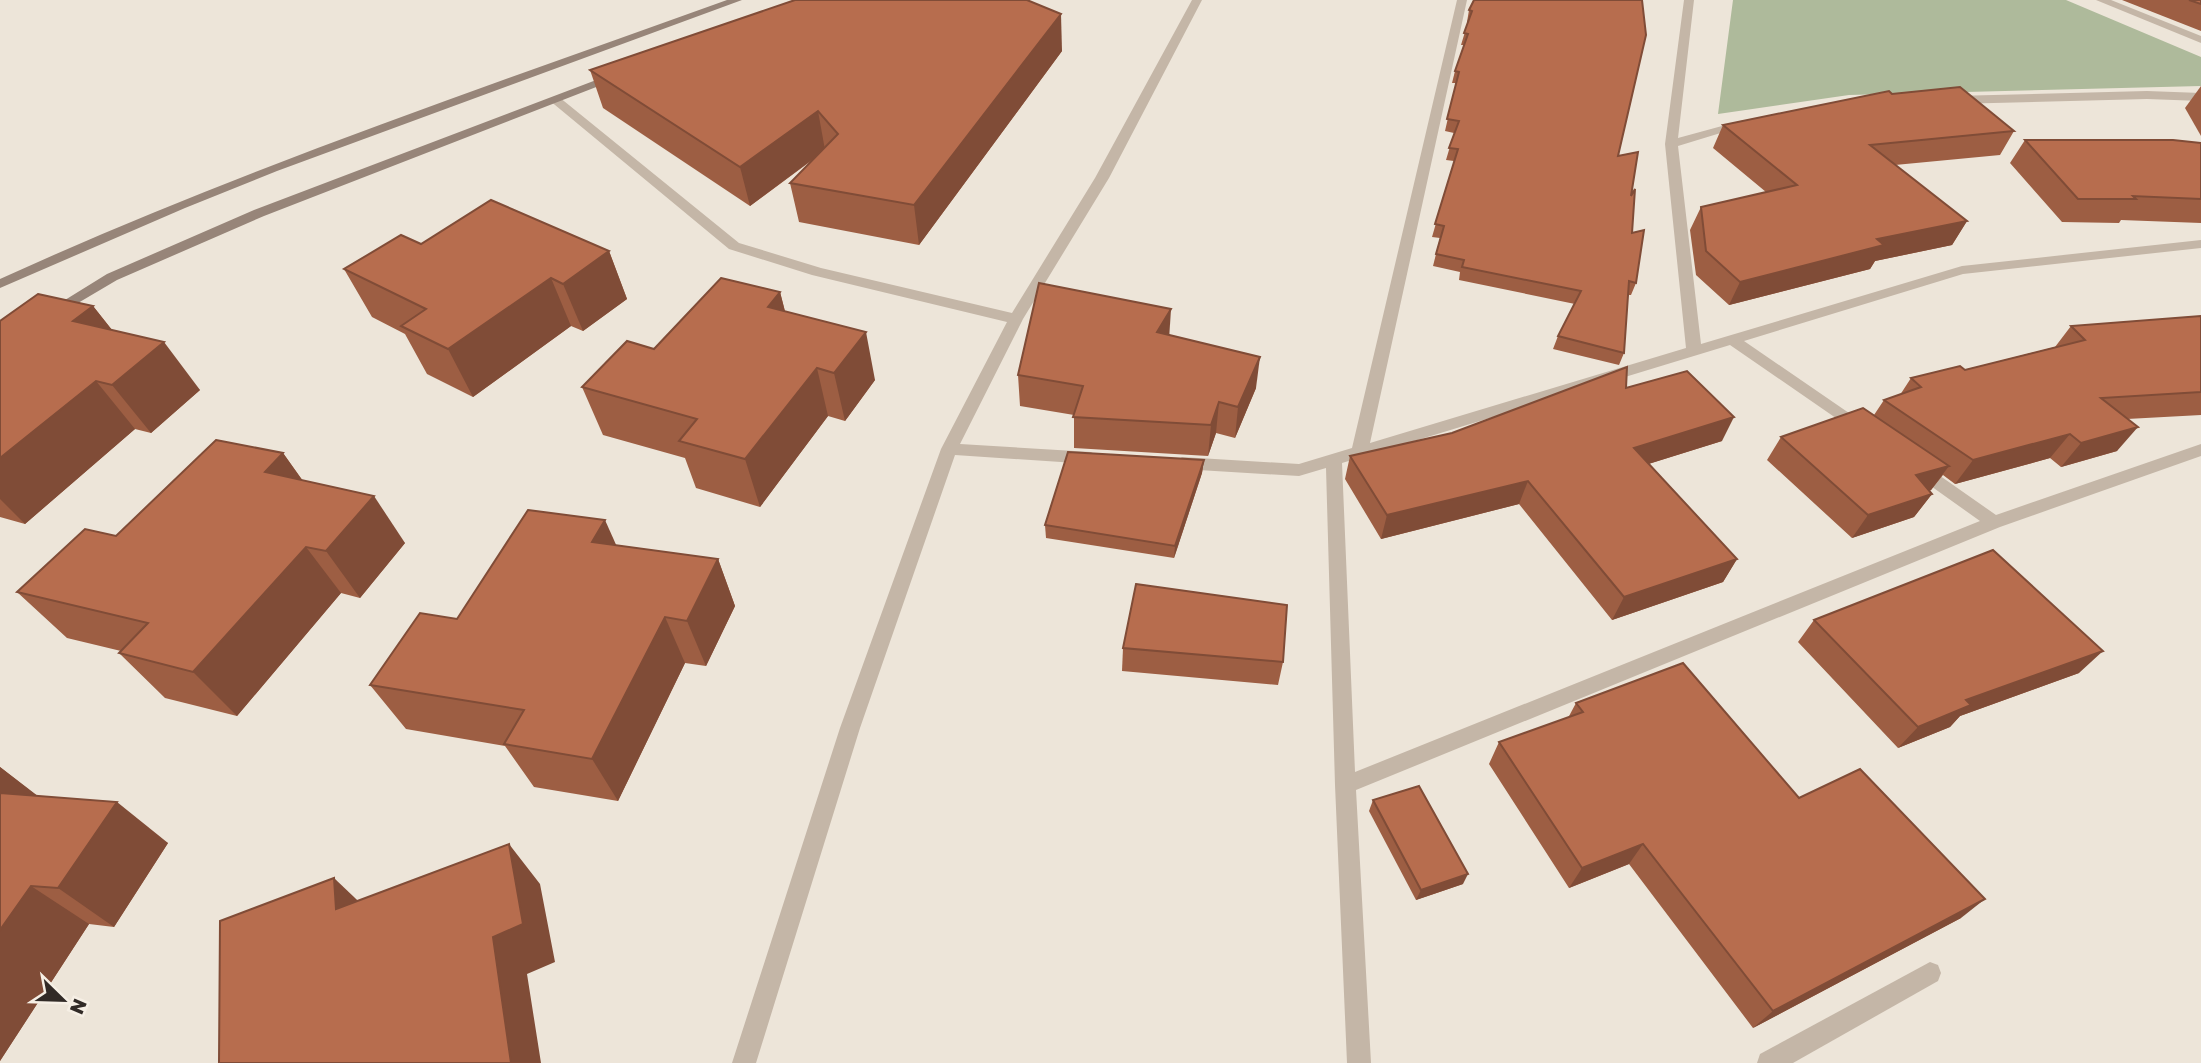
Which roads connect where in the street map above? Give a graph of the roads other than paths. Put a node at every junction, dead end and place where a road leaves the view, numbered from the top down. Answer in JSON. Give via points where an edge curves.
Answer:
{"nodes":[{"id":1,"x":737,"y":0,"type":"edge"},
{"id":2,"x":1197,"y":0,"type":"edge"},
{"id":3,"x":1462,"y":0,"type":"edge"},
{"id":4,"x":1689,"y":0,"type":"edge"},
{"id":5,"x":2101,"y":0,"type":"edge"},
{"id":6,"x":2201,"y":40,"type":"edge"},
{"id":7,"x":633,"y":70,"type":"edge"},
{"id":8,"x":2201,"y":97,"type":"edge"},
{"id":9,"x":555,"y":100,"type":"junction"},
{"id":10,"x":1942,"y":100,"type":"edge"},
{"id":11,"x":1763,"y":121,"type":"edge"},
{"id":12,"x":1671,"y":144,"type":"junction"},
{"id":13,"x":2201,"y":244,"type":"edge"},
{"id":14,"x":0,"y":284,"type":"edge"},
{"id":15,"x":1016,"y":319,"type":"junction"},
{"id":16,"x":34,"y":323,"type":"edge"},
{"id":17,"x":1731,"y":339,"type":"junction"},
{"id":18,"x":1694,"y":350,"type":"junction"},
{"id":19,"x":1868,"y":434,"type":"edge"},
{"id":20,"x":949,"y":449,"type":"junction"},
{"id":21,"x":2201,"y":450,"type":"edge"},
{"id":22,"x":1360,"y":451,"type":"junction"},
{"id":23,"x":1903,"y":458,"type":"edge"},
{"id":24,"x":1110,"y":459,"type":"edge"},
{"id":25,"x":1334,"y":459,"type":"junction"},
{"id":26,"x":1164,"y":462,"type":"edge"},
{"id":27,"x":1994,"y":522,"type":"junction"},
{"id":28,"x":1345,"y":785,"type":"junction"},
{"id":29,"x":1930,"y":973,"type":"dead end"},
{"id":30,"x":744,"y":1063,"type":"edge"},
{"id":31,"x":1359,"y":1063,"type":"edge"},
{"id":32,"x":1769,"y":1063,"type":"edge"}],
"edges":[{"from":1,"to":14,"type":"main road","via":[[185,201]]},
{"from":2,"to":15,"type":"street","via":[[1102,178]]},
{"from":3,"to":22,"type":"street"},
{"from":4,"to":12,"type":"street"},
{"from":5,"to":6,"type":"street"},
{"from":7,"to":9,"type":"main road"},
{"from":8,"to":10,"type":"street"},
{"from":9,"to":15,"type":"street","via":[[734,246],[817,272]]},
{"from":9,"to":16,"type":"main road","via":[[259,213],[112,276]]},
{"from":11,"to":12,"type":"street"},
{"from":12,"to":18,"type":"street"},
{"from":13,"to":17,"type":"street","via":[[1962,270]]},
{"from":15,"to":20,"type":"street"},
{"from":17,"to":18,"type":"street"},
{"from":17,"to":19,"type":"street"},
{"from":18,"to":22,"type":"street"},
{"from":20,"to":24,"type":"street"},
{"from":20,"to":30,"type":"street","via":[[850,728]]},
{"from":21,"to":27,"type":"street"},
{"from":22,"to":25,"type":"street"},
{"from":23,"to":27,"type":"street"},
{"from":25,"to":26,"type":"street","via":[[1299,470]]},
{"from":25,"to":28,"type":"street"},
{"from":27,"to":28,"type":"street"},
{"from":28,"to":31,"type":"street"},
{"from":29,"to":32,"type":"street"}]}
